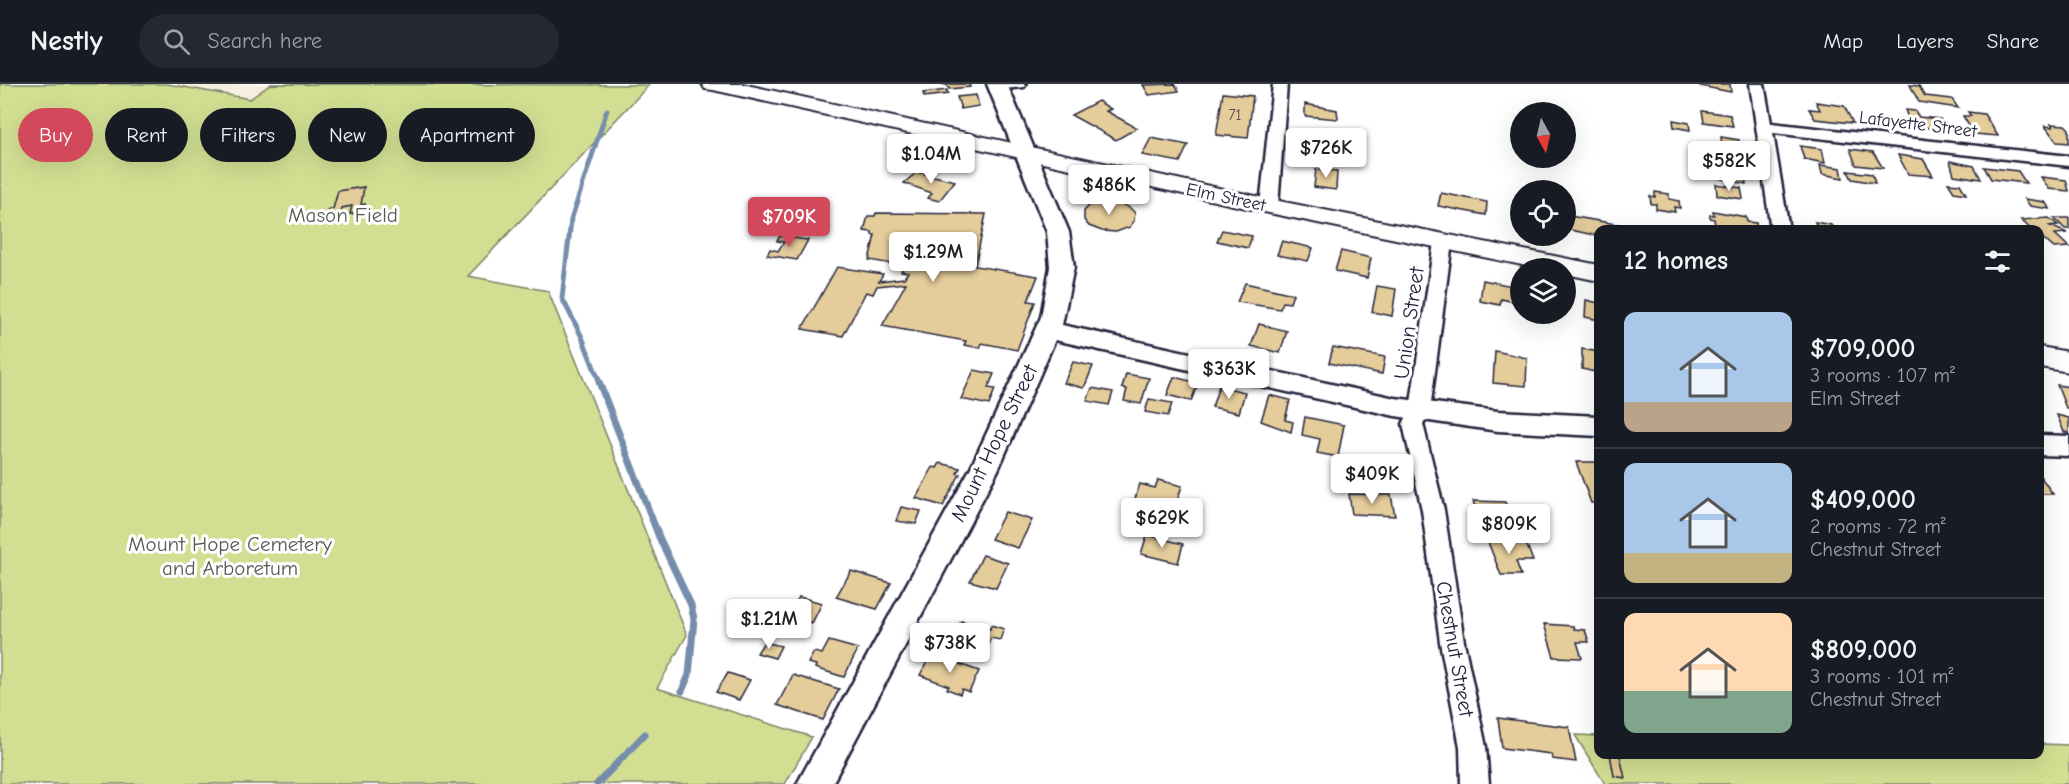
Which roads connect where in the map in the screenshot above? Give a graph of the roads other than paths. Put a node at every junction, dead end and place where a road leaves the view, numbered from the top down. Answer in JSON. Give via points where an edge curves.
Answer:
{"nodes":[{"id":1,"x":713,"y":84,"type":"edge"},
{"id":2,"x":1280,"y":84,"type":"edge"},
{"id":3,"x":1757,"y":84,"type":"edge"},
{"id":4,"x":1005,"y":85,"type":"edge"},
{"id":5,"x":1763,"y":127,"type":"junction"},
{"id":6,"x":1026,"y":153,"type":"junction"},
{"id":7,"x":2069,"y":160,"type":"edge"},
{"id":8,"x":1269,"y":206,"type":"junction"},
{"id":9,"x":1779,"y":225,"type":"edge"},
{"id":10,"x":1443,"y":242,"type":"junction"},
{"id":11,"x":1594,"y":272,"type":"edge"},
{"id":12,"x":1047,"y":330,"type":"junction"},
{"id":13,"x":2044,"y":358,"type":"edge"},
{"id":14,"x":2069,"y":362,"type":"edge"},
{"id":15,"x":1420,"y":410,"type":"junction"},
{"id":16,"x":1594,"y":426,"type":"edge"},
{"id":17,"x":2044,"y":445,"type":"edge"},
{"id":18,"x":2069,"y":446,"type":"edge"},
{"id":19,"x":814,"y":784,"type":"edge"},
{"id":20,"x":1475,"y":784,"type":"edge"}],
"edges":[{"from":1,"to":6,"type":"main road","name":"Elm Street"},
{"from":2,"to":8,"type":"street"},
{"from":3,"to":5,"type":"street"},
{"from":4,"to":6,"type":"street","name":"Mount Hope Street"},
{"from":5,"to":7,"type":"street","name":"Lafayette Street"},
{"from":5,"to":9,"type":"street"},
{"from":6,"to":8,"type":"main road","name":"Elm Street"},
{"from":6,"to":12,"type":"street","name":"Mount Hope Street","via":[[1058,232],[1062,267]]},
{"from":8,"to":10,"type":"main road","name":"Elm Street"},
{"from":10,"to":11,"type":"main road","name":"Elm Street"},
{"from":10,"to":15,"type":"street","name":"Union Street"},
{"from":12,"to":15,"type":"street"},
{"from":12,"to":19,"type":"street","name":"Mount Hope Street","via":[[984,470]]},
{"from":13,"to":14,"type":"main road"},
{"from":15,"to":16,"type":"street","via":[[1498,421]]},
{"from":15,"to":20,"type":"street","name":"Chestnut Street","via":[[1413,424],[1433,510],[1452,642],[1473,747]]},
{"from":17,"to":18,"type":"street"}]}
